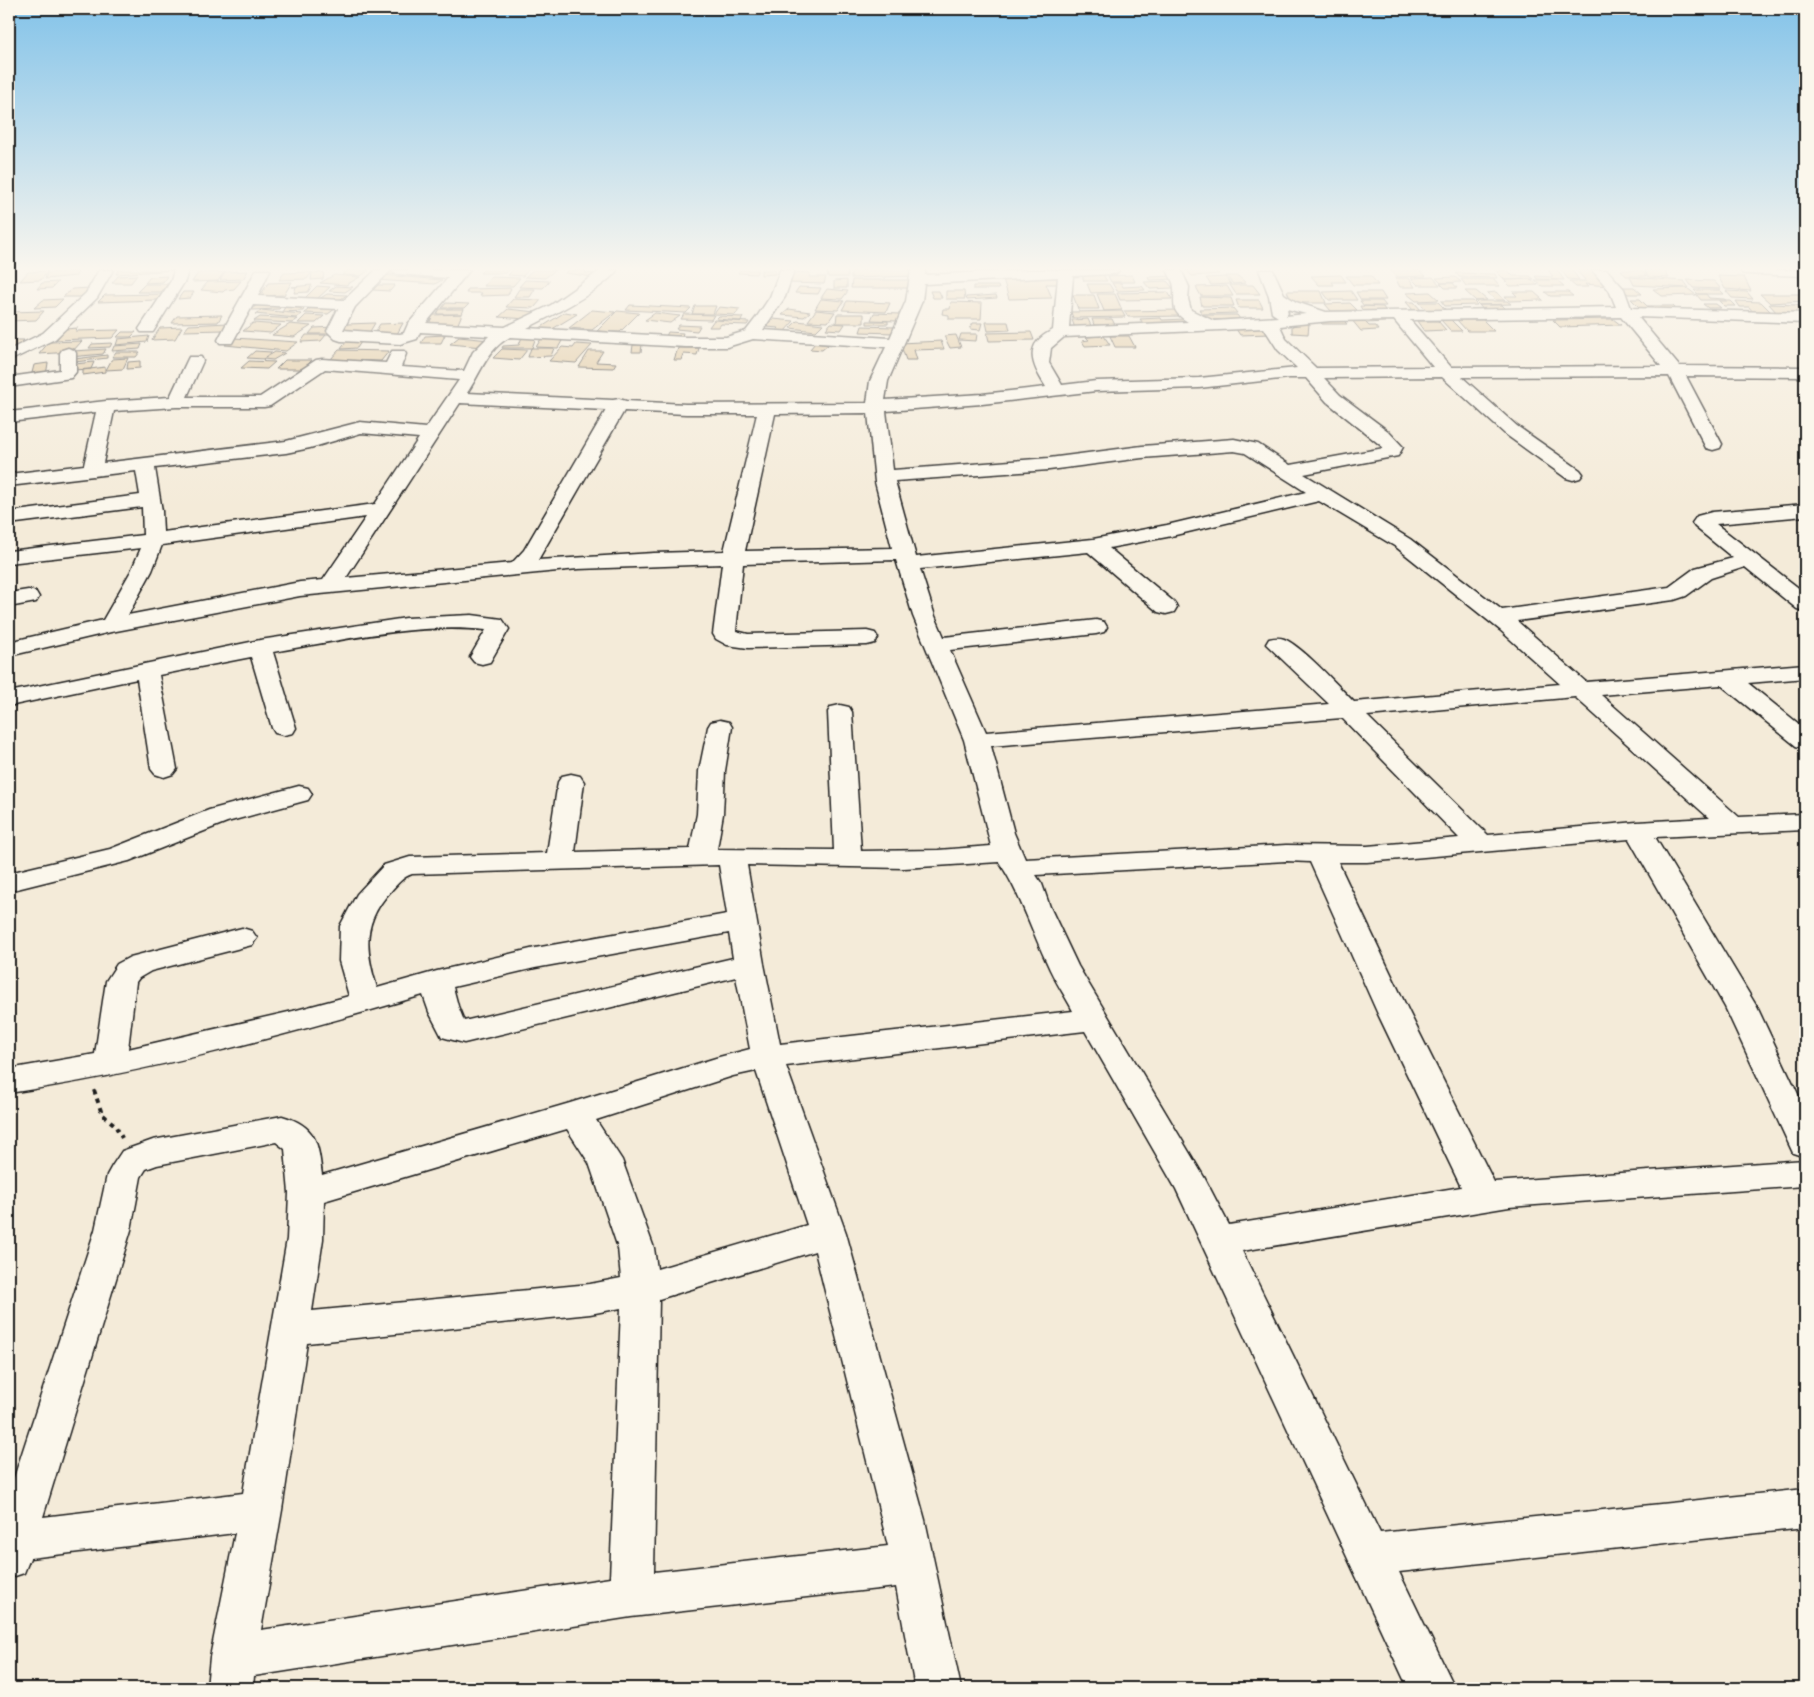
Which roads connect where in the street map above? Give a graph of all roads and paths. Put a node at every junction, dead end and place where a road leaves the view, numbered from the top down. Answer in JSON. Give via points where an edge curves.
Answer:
{"nodes":[{"id":1,"x":23,"y":349,"type":"edge"},
{"id":2,"x":401,"y":349,"type":"edge"},
{"id":3,"x":484,"y":349,"type":"edge"},
{"id":4,"x":894,"y":349,"type":"edge"},
{"id":5,"x":1042,"y":349,"type":"edge"},
{"id":6,"x":1285,"y":349,"type":"edge"},
{"id":7,"x":1427,"y":349,"type":"edge"},
{"id":8,"x":1656,"y":349,"type":"edge"},
{"id":9,"x":68,"y":354,"type":"dead end"},
{"id":10,"x":9,"y":356,"type":"edge"},
{"id":11,"x":195,"y":361,"type":"dead end"},
{"id":12,"x":390,"y":368,"type":"junction"},
{"id":13,"x":1446,"y":372,"type":"junction"},
{"id":14,"x":1675,"y":372,"type":"junction"},
{"id":15,"x":1805,"y":372,"type":"edge"},
{"id":16,"x":1312,"y":373,"type":"junction"},
{"id":17,"x":470,"y":376,"type":"junction"},
{"id":18,"x":9,"y":382,"type":"edge"},
{"id":19,"x":1057,"y":391,"type":"junction"},
{"id":20,"x":456,"y":398,"type":"junction"},
{"id":21,"x":176,"y":402,"type":"junction"},
{"id":22,"x":619,"y":404,"type":"junction"},
{"id":23,"x":106,"y":406,"type":"junction"},
{"id":24,"x":876,"y":407,"type":"junction"},
{"id":25,"x":767,"y":409,"type":"junction"},
{"id":26,"x":9,"y":417,"type":"edge"},
{"id":27,"x":430,"y":434,"type":"junction"},
{"id":28,"x":1713,"y":444,"type":"dead end"},
{"id":29,"x":145,"y":465,"type":"junction"},
{"id":30,"x":92,"y":471,"type":"junction"},
{"id":31,"x":1287,"y":471,"type":"junction"},
{"id":32,"x":1573,"y":474,"type":"dead end"},
{"id":33,"x":884,"y":476,"type":"junction"},
{"id":34,"x":9,"y":480,"type":"edge"},
{"id":35,"x":1322,"y":494,"type":"junction"},
{"id":36,"x":151,"y":500,"type":"junction"},
{"id":37,"x":382,"y":508,"type":"junction"},
{"id":38,"x":1805,"y":510,"type":"edge"},
{"id":39,"x":9,"y":518,"type":"edge"},
{"id":40,"x":153,"y":540,"type":"junction"},
{"id":41,"x":1093,"y":545,"type":"junction"},
{"id":42,"x":9,"y":557,"type":"edge"},
{"id":43,"x":733,"y":558,"type":"junction"},
{"id":44,"x":906,"y":559,"type":"junction"},
{"id":45,"x":1750,"y":560,"type":"junction"},
{"id":46,"x":519,"y":568,"type":"junction"},
{"id":47,"x":330,"y":586,"type":"junction"},
{"id":48,"x":1805,"y":604,"type":"edge"},
{"id":49,"x":1166,"y":607,"type":"dead end"},
{"id":50,"x":1498,"y":617,"type":"junction"},
{"id":51,"x":111,"y":625,"type":"junction"},
{"id":52,"x":1096,"y":627,"type":"dead end"},
{"id":53,"x":867,"y":638,"type":"dead end"},
{"id":54,"x":1278,"y":644,"type":"dead end"},
{"id":55,"x":260,"y":648,"type":"junction"},
{"id":56,"x":11,"y":652,"type":"edge"},
{"id":57,"x":482,"y":657,"type":"dead end"},
{"id":58,"x":942,"y":657,"type":"junction"},
{"id":59,"x":147,"y":671,"type":"junction"},
{"id":60,"x":1805,"y":671,"type":"edge"},
{"id":61,"x":1726,"y":677,"type":"junction"},
{"id":62,"x":1577,"y":688,"type":"junction"},
{"id":63,"x":9,"y":699,"type":"edge"},
{"id":64,"x":1347,"y":709,"type":"junction"},
{"id":65,"x":840,"y":712,"type":"dead end"},
{"id":66,"x":720,"y":727,"type":"dead end"},
{"id":67,"x":284,"y":728,"type":"dead end"},
{"id":68,"x":977,"y":740,"type":"junction"},
{"id":69,"x":1805,"y":741,"type":"edge"},
{"id":70,"x":164,"y":769,"type":"dead end"},
{"id":71,"x":571,"y":782,"type":"dead end"},
{"id":72,"x":299,"y":794,"type":"dead end"},
{"id":73,"x":1805,"y":822,"type":"edge"},
{"id":74,"x":1733,"y":826,"type":"junction"},
{"id":75,"x":1637,"y":830,"type":"junction"},
{"id":76,"x":1480,"y":843,"type":"junction"},
{"id":77,"x":1320,"y":854,"type":"junction"},
{"id":78,"x":732,"y":857,"type":"junction"},
{"id":79,"x":702,"y":858,"type":"junction"},
{"id":80,"x":848,"y":859,"type":"junction"},
{"id":81,"x":1013,"y":860,"type":"junction"},
{"id":82,"x":560,"y":862,"type":"junction"},
{"id":83,"x":9,"y":882,"type":"edge"},
{"id":84,"x":742,"y":921,"type":"junction"},
{"id":85,"x":242,"y":938,"type":"dead end"},
{"id":86,"x":749,"y":964,"type":"junction"},
{"id":87,"x":437,"y":981,"type":"junction"},
{"id":88,"x":366,"y":1001,"type":"junction"},
{"id":89,"x":1093,"y":1019,"type":"junction"},
{"id":90,"x":767,"y":1057,"type":"junction"},
{"id":91,"x":99,"y":1066,"type":"junction"},
{"id":92,"x":9,"y":1081,"type":"edge"},
{"id":93,"x":1796,"y":1102,"type":"edge"},
{"id":94,"x":575,"y":1114,"type":"junction"},
{"id":95,"x":1805,"y":1144,"type":"edge"},
{"id":96,"x":134,"y":1160,"type":"junction"},
{"id":97,"x":1805,"y":1173,"type":"edge"},
{"id":98,"x":307,"y":1193,"type":"junction"},
{"id":99,"x":1483,"y":1196,"type":"junction"},
{"id":100,"x":828,"y":1233,"type":"junction"},
{"id":101,"x":1218,"y":1241,"type":"junction"},
{"id":102,"x":640,"y":1290,"type":"junction"},
{"id":103,"x":291,"y":1329,"type":"junction"},
{"id":104,"x":1805,"y":1509,"type":"edge"},
{"id":105,"x":261,"y":1510,"type":"junction"},
{"id":106,"x":11,"y":1547,"type":"edge"},
{"id":107,"x":1368,"y":1555,"type":"junction"},
{"id":108,"x":913,"y":1564,"type":"junction"},
{"id":109,"x":632,"y":1596,"type":"junction"},
{"id":110,"x":231,"y":1673,"type":"edge"},
{"id":111,"x":938,"y":1688,"type":"edge"},
{"id":112,"x":1432,"y":1688,"type":"edge"}],
"edges":[{"from":1,"to":10,"type":"street"},
{"from":2,"to":12,"type":"street"},
{"from":3,"to":17,"type":"street"},
{"from":4,"to":24,"type":"street","via":[[879,381]]},
{"from":5,"to":19,"type":"street","via":[[1041,363]]},
{"from":6,"to":16,"type":"street"},
{"from":7,"to":13,"type":"street"},
{"from":8,"to":14,"type":"street"},
{"from":9,"to":18,"type":"street","via":[[68,372],[65,374]]},
{"from":11,"to":21,"type":"street"},
{"from":12,"to":17,"type":"street","via":[[391,371]]},
{"from":12,"to":21,"type":"street","via":[[322,364],[264,402]]},
{"from":13,"to":14,"type":"street"},
{"from":13,"to":16,"type":"street"},
{"from":13,"to":32,"type":"street","via":[[1511,430]]},
{"from":14,"to":15,"type":"street"},
{"from":14,"to":28,"type":"street"},
{"from":16,"to":19,"type":"street"},
{"from":16,"to":31,"type":"street","via":[[1338,402],[1385,437],[1394,449],[1375,456]]},
{"from":17,"to":20,"type":"street"},
{"from":19,"to":24,"type":"street"},
{"from":20,"to":22,"type":"street"},
{"from":20,"to":27,"type":"street"},
{"from":21,"to":23,"type":"street"},
{"from":22,"to":25,"type":"street"},
{"from":22,"to":46,"type":"street","via":[[533,553]]},
{"from":23,"to":26,"type":"street"},
{"from":23,"to":30,"type":"street"},
{"from":24,"to":25,"type":"street"},
{"from":24,"to":33,"type":"street"},
{"from":25,"to":43,"type":"street"},
{"from":27,"to":29,"type":"street","via":[[360,427],[303,444]]},
{"from":27,"to":37,"type":"street"},
{"from":29,"to":30,"type":"street"},
{"from":29,"to":36,"type":"street"},
{"from":30,"to":34,"type":"street"},
{"from":31,"to":33,"type":"street","via":[[1251,448],[1234,446]]},
{"from":31,"to":35,"type":"street"},
{"from":33,"to":44,"type":"street"},
{"from":35,"to":41,"type":"street"},
{"from":35,"to":50,"type":"street","via":[[1410,548]]},
{"from":36,"to":39,"type":"street"},
{"from":36,"to":40,"type":"street"},
{"from":37,"to":40,"type":"street"},
{"from":37,"to":47,"type":"street"},
{"from":38,"to":45,"type":"street","via":[[1704,520],[1702,523]]},
{"from":40,"to":42,"type":"street"},
{"from":40,"to":51,"type":"street","via":[[143,566]]},
{"from":41,"to":44,"type":"street"},
{"from":41,"to":49,"type":"street"},
{"from":43,"to":44,"type":"street"},
{"from":43,"to":46,"type":"street","via":[[654,559]]},
{"from":43,"to":53,"type":"street","via":[[724,634],[735,640],[748,641]]},
{"from":44,"to":58,"type":"street","via":[[924,616]]},
{"from":45,"to":48,"type":"street"},
{"from":45,"to":50,"type":"street","via":[[1705,572],[1674,593]]},
{"from":46,"to":47,"type":"street"},
{"from":47,"to":51,"type":"street","via":[[257,596]]},
{"from":50,"to":62,"type":"street"},
{"from":51,"to":56,"type":"street"},
{"from":52,"to":58,"type":"street"},
{"from":54,"to":64,"type":"street"},
{"from":55,"to":57,"type":"street","via":[[422,622],[494,624],[498,629]]},
{"from":55,"to":59,"type":"street"},
{"from":55,"to":67,"type":"street"},
{"from":58,"to":68,"type":"street"},
{"from":59,"to":63,"type":"street"},
{"from":59,"to":70,"type":"street"},
{"from":60,"to":61,"type":"street"},
{"from":61,"to":62,"type":"street"},
{"from":61,"to":69,"type":"street"},
{"from":62,"to":64,"type":"street"},
{"from":62,"to":74,"type":"street"},
{"from":64,"to":68,"type":"street"},
{"from":64,"to":76,"type":"street"},
{"from":65,"to":80,"type":"street"},
{"from":66,"to":79,"type":"street"},
{"from":68,"to":81,"type":"street","via":[[1000,833]]},
{"from":71,"to":82,"type":"street"},
{"from":72,"to":83,"type":"street","via":[[218,816],[119,855]]},
{"from":73,"to":74,"type":"street"},
{"from":74,"to":75,"type":"street"},
{"from":75,"to":76,"type":"street"},
{"from":75,"to":93,"type":"street"},
{"from":76,"to":77,"type":"street","via":[[1367,854]]},
{"from":77,"to":81,"type":"street"},
{"from":77,"to":99,"type":"street"},
{"from":78,"to":79,"type":"street"},
{"from":78,"to":80,"type":"street"},
{"from":78,"to":84,"type":"street"},
{"from":79,"to":82,"type":"street"},
{"from":80,"to":81,"type":"street"},
{"from":81,"to":89,"type":"street","via":[[1028,884],[1063,966]]},
{"from":82,"to":88,"type":"street","via":[[410,866],[394,871],[367,900],[355,926],[354,961]]},
{"from":84,"to":86,"type":"street"},
{"from":84,"to":87,"type":"street","via":[[535,958]]},
{"from":85,"to":91,"type":"street","via":[[142,964],[128,971],[121,981]]},
{"from":86,"to":87,"type":"street","via":[[464,1032],[453,1029],[442,1009]]},
{"from":86,"to":90,"type":"street"},
{"from":87,"to":88,"type":"street"},
{"from":88,"to":91,"type":"street","via":[[293,1022]]},
{"from":89,"to":90,"type":"street"},
{"from":89,"to":101,"type":"street","via":[[1192,1186]]},
{"from":90,"to":94,"type":"street","via":[[730,1065]]},
{"from":90,"to":100,"type":"street"},
{"from":91,"to":92,"type":"street"},
{"from":91,"to":96,"type":"path","via":[[91,1082],[102,1114],[115,1126]]},
{"from":93,"to":95,"type":"street"},
{"from":94,"to":98,"type":"street"},
{"from":94,"to":102,"type":"street","via":[[605,1160],[636,1248]]},
{"from":96,"to":98,"type":"street","via":[[153,1153],[282,1128],[301,1144]]},
{"from":96,"to":106,"type":"street","via":[[124,1175],[113,1230]]},
{"from":97,"to":99,"type":"street"},
{"from":98,"to":103,"type":"street","via":[[305,1239]]},
{"from":99,"to":101,"type":"street"},
{"from":100,"to":102,"type":"street"},
{"from":100,"to":108,"type":"street"},
{"from":101,"to":107,"type":"street"},
{"from":102,"to":103,"type":"street","via":[[590,1299]]},
{"from":102,"to":109,"type":"street"},
{"from":103,"to":105,"type":"street"},
{"from":104,"to":107,"type":"street"},
{"from":105,"to":106,"type":"street"},
{"from":105,"to":110,"type":"street"},
{"from":107,"to":112,"type":"street"},
{"from":108,"to":109,"type":"street"},
{"from":108,"to":111,"type":"street"},
{"from":109,"to":110,"type":"street"}]}
